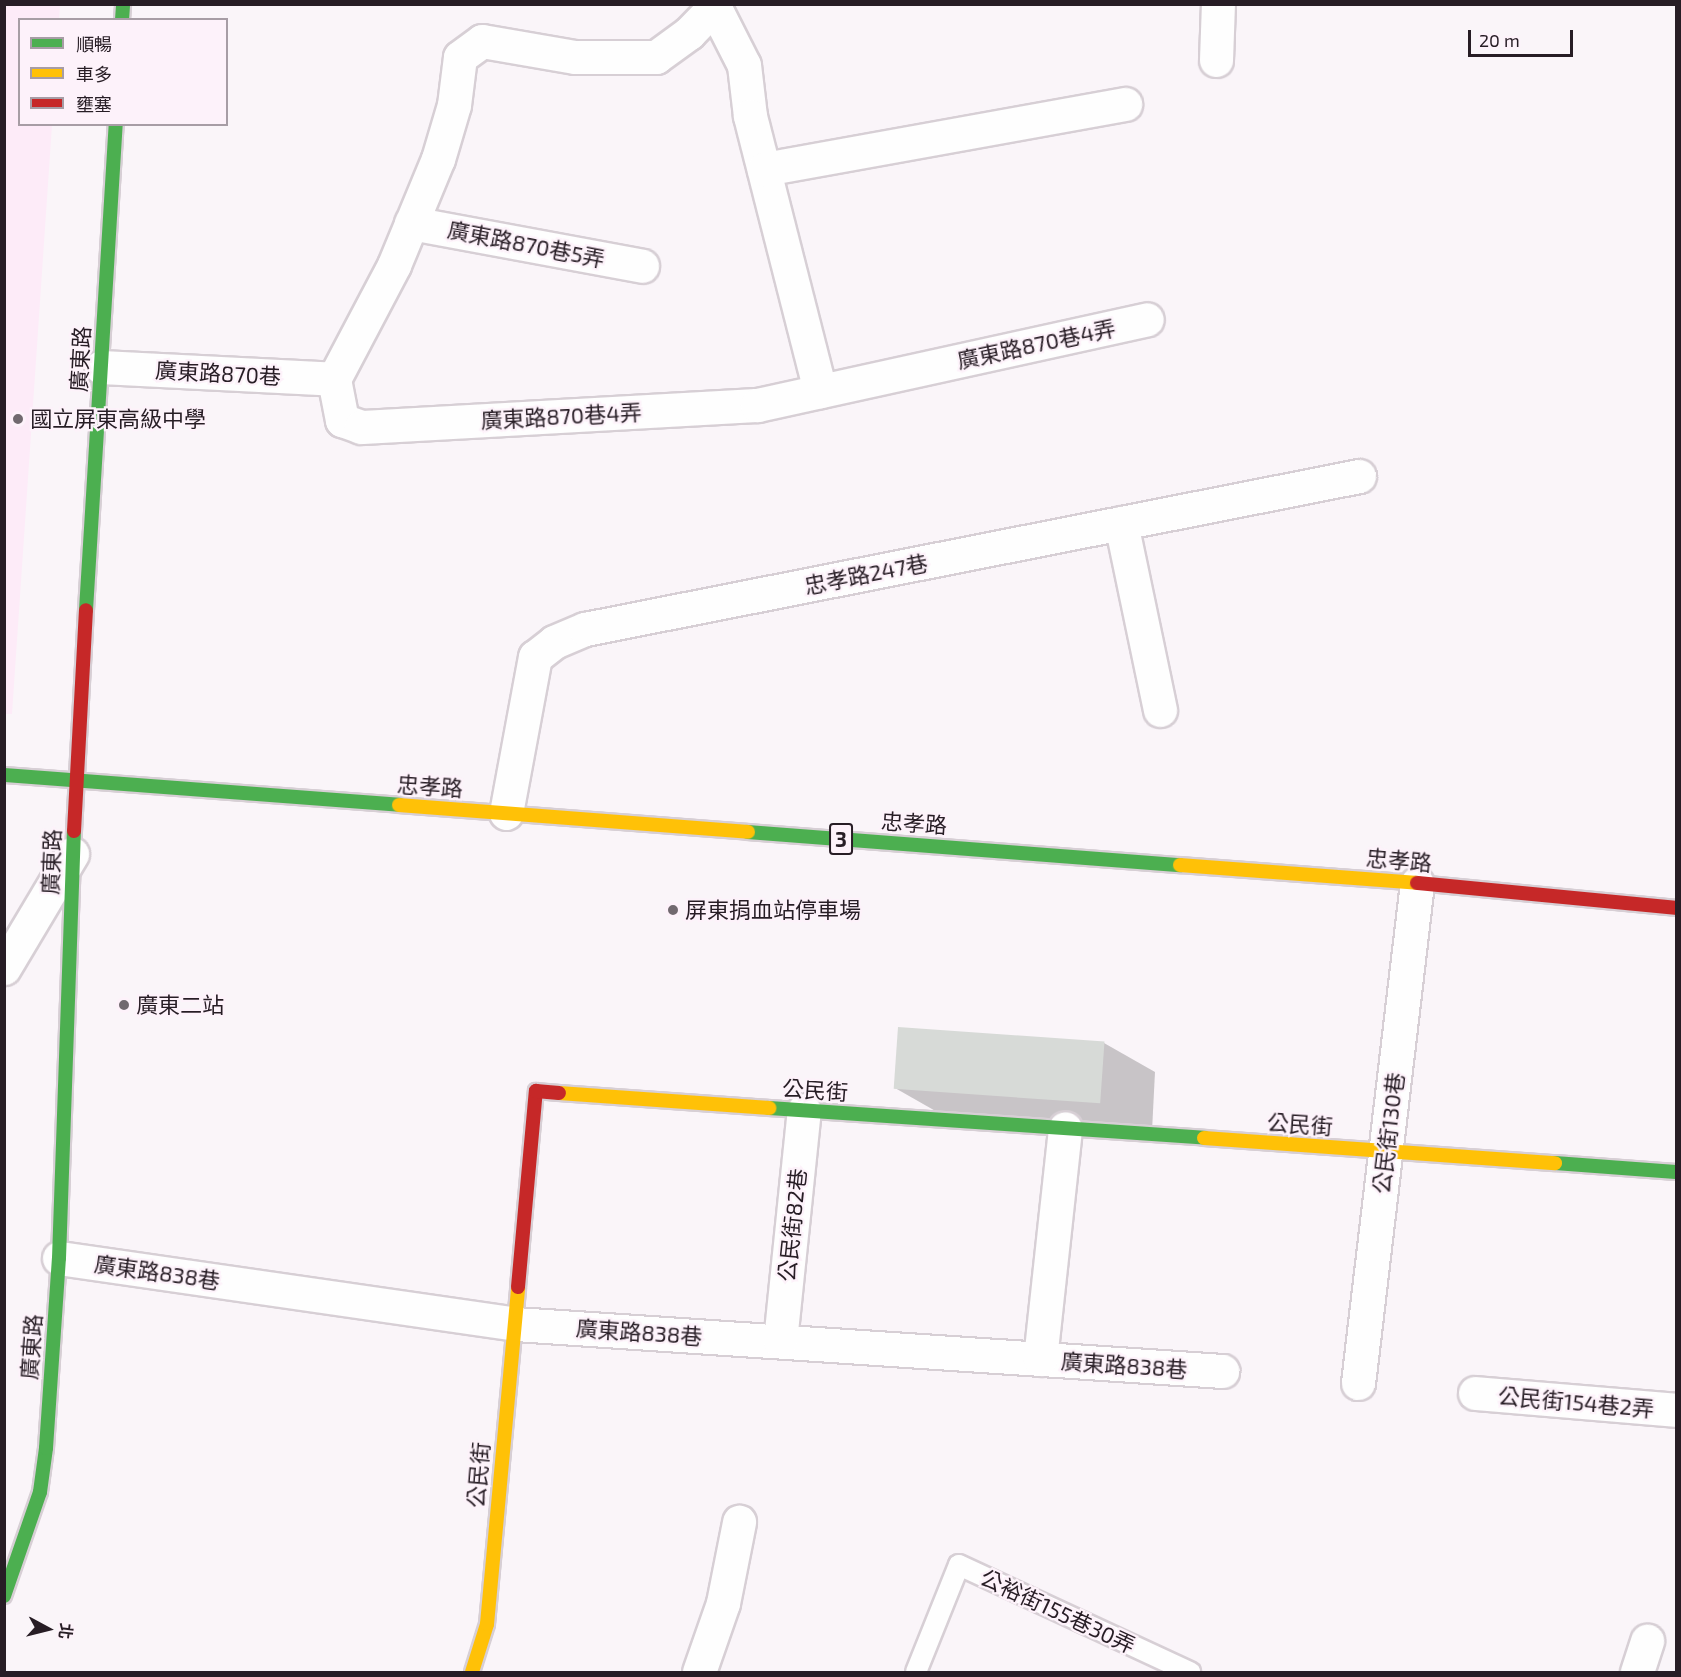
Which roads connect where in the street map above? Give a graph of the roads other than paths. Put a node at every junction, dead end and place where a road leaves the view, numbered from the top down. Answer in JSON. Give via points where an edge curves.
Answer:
{"nodes":[{"id":1,"x":1218,"y":4,"type":"edge"},
{"id":2,"x":718,"y":5,"type":"edge"},
{"id":3,"x":1216,"y":60,"type":"dead end"},
{"id":4,"x":1125,"y":104,"type":"dead end"},
{"id":5,"x":116,"y":126,"type":"edge"},
{"id":6,"x":764,"y":169,"type":"junction"},
{"id":7,"x":411,"y":223,"type":"junction"},
{"id":8,"x":642,"y":266,"type":"dead end"},
{"id":9,"x":1147,"y":319,"type":"dead end"},
{"id":10,"x":101,"y":367,"type":"junction"},
{"id":11,"x":334,"y":379,"type":"junction"},
{"id":12,"x":820,"y":391,"type":"junction"},
{"id":13,"x":1359,"y":476,"type":"dead end"},
{"id":14,"x":1121,"y":524,"type":"junction"},
{"id":15,"x":1160,"y":710,"type":"dead end"},
{"id":16,"x":4,"y":775,"type":"edge"},
{"id":17,"x":76,"y":780,"type":"junction"},
{"id":18,"x":506,"y":813,"type":"junction"},
{"id":19,"x":72,"y":854,"type":"junction"},
{"id":20,"x":1417,"y":883,"type":"junction"},
{"id":21,"x":1677,"y":908,"type":"edge"},
{"id":22,"x":4,"y":968,"type":"edge"},
{"id":23,"x":804,"y":1110,"type":"junction"},
{"id":24,"x":1065,"y":1128,"type":"junction"},
{"id":25,"x":1385,"y":1151,"type":"junction"},
{"id":26,"x":1677,"y":1172,"type":"edge"},
{"id":27,"x":59,"y":1258,"type":"junction"},
{"id":28,"x":515,"y":1324,"type":"junction"},
{"id":29,"x":780,"y":1341,"type":"junction"},
{"id":30,"x":1040,"y":1359,"type":"junction"},
{"id":31,"x":1222,"y":1371,"type":"dead end"},
{"id":32,"x":1358,"y":1383,"type":"dead end"},
{"id":33,"x":1475,"y":1393,"type":"dead end"},
{"id":34,"x":1677,"y":1410,"type":"edge"},
{"id":35,"x":738,"y":1522,"type":"dead end"},
{"id":36,"x":5,"y":1594,"type":"edge"},
{"id":37,"x":1647,"y":1641,"type":"dead end"},
{"id":38,"x":472,"y":1672,"type":"edge"},
{"id":39,"x":699,"y":1672,"type":"edge"},
{"id":40,"x":916,"y":1672,"type":"edge"},
{"id":41,"x":1190,"y":1672,"type":"edge"},
{"id":42,"x":1637,"y":1672,"type":"edge"}],
"edges":[{"from":1,"to":3,"type":"street"},
{"from":2,"to":6,"type":"street","via":[[744,65],[750,116]]},
{"from":2,"to":7,"type":"street","name":"廣東路870巷5弄","via":[[656,57],[575,57],[482,41],[460,57],[454,105],[438,159]]},
{"from":4,"to":6,"type":"street"},
{"from":5,"to":10,"type":"street","name":"廣東路"},
{"from":6,"to":12,"type":"street"},
{"from":7,"to":8,"type":"street","name":"廣東路870巷5弄"},
{"from":7,"to":11,"type":"street","name":"廣東路870巷5弄"},
{"from":9,"to":12,"type":"street","name":"廣東路870巷4弄"},
{"from":10,"to":11,"type":"street","name":"廣東路870巷"},
{"from":10,"to":17,"type":"street","name":"廣東路"},
{"from":11,"to":12,"type":"street","name":"廣東路870巷4弄","via":[[342,420],[361,427],[757,405]]},
{"from":13,"to":14,"type":"street","name":"忠孝路247巷"},
{"from":14,"to":15,"type":"street"},
{"from":14,"to":18,"type":"street","name":"忠孝路247巷","via":[[585,629],[554,642],[535,657]]},
{"from":16,"to":17,"type":"street","name":"忠孝路","number":"3"},
{"from":17,"to":18,"type":"street","name":"忠孝路","number":"3"},
{"from":17,"to":19,"type":"street","name":"廣東路"},
{"from":18,"to":20,"type":"street","name":"忠孝路","number":"3"},
{"from":19,"to":22,"type":"street"},
{"from":19,"to":27,"type":"street","name":"廣東路"},
{"from":20,"to":21,"type":"street","name":"忠孝路","number":"3"},
{"from":20,"to":25,"type":"street","name":"公民街130巷"},
{"from":23,"to":24,"type":"street","name":"公民街"},
{"from":23,"to":28,"type":"street","name":"公民街","via":[[536,1091]]},
{"from":23,"to":29,"type":"street","name":"公民街82巷"},
{"from":24,"to":25,"type":"street","name":"公民街"},
{"from":24,"to":30,"type":"street"},
{"from":25,"to":26,"type":"street","name":"公民街"},
{"from":25,"to":32,"type":"street","name":"公民街130巷"},
{"from":27,"to":28,"type":"street","name":"廣東路838巷"},
{"from":27,"to":36,"type":"street","name":"廣東路","via":[[39,1492]]},
{"from":28,"to":29,"type":"street","name":"廣東路838巷"},
{"from":28,"to":38,"type":"street","name":"公民街","via":[[487,1624]]},
{"from":29,"to":30,"type":"street","name":"廣東路838巷"},
{"from":30,"to":31,"type":"street","name":"廣東路838巷"},
{"from":33,"to":34,"type":"street","name":"公民街154巷2弄"},
{"from":35,"to":39,"type":"street","via":[[723,1603]]},
{"from":37,"to":42,"type":"street"},
{"from":40,"to":41,"type":"lane","name":"公裕街155巷30弄","via":[[959,1565]]}]}
